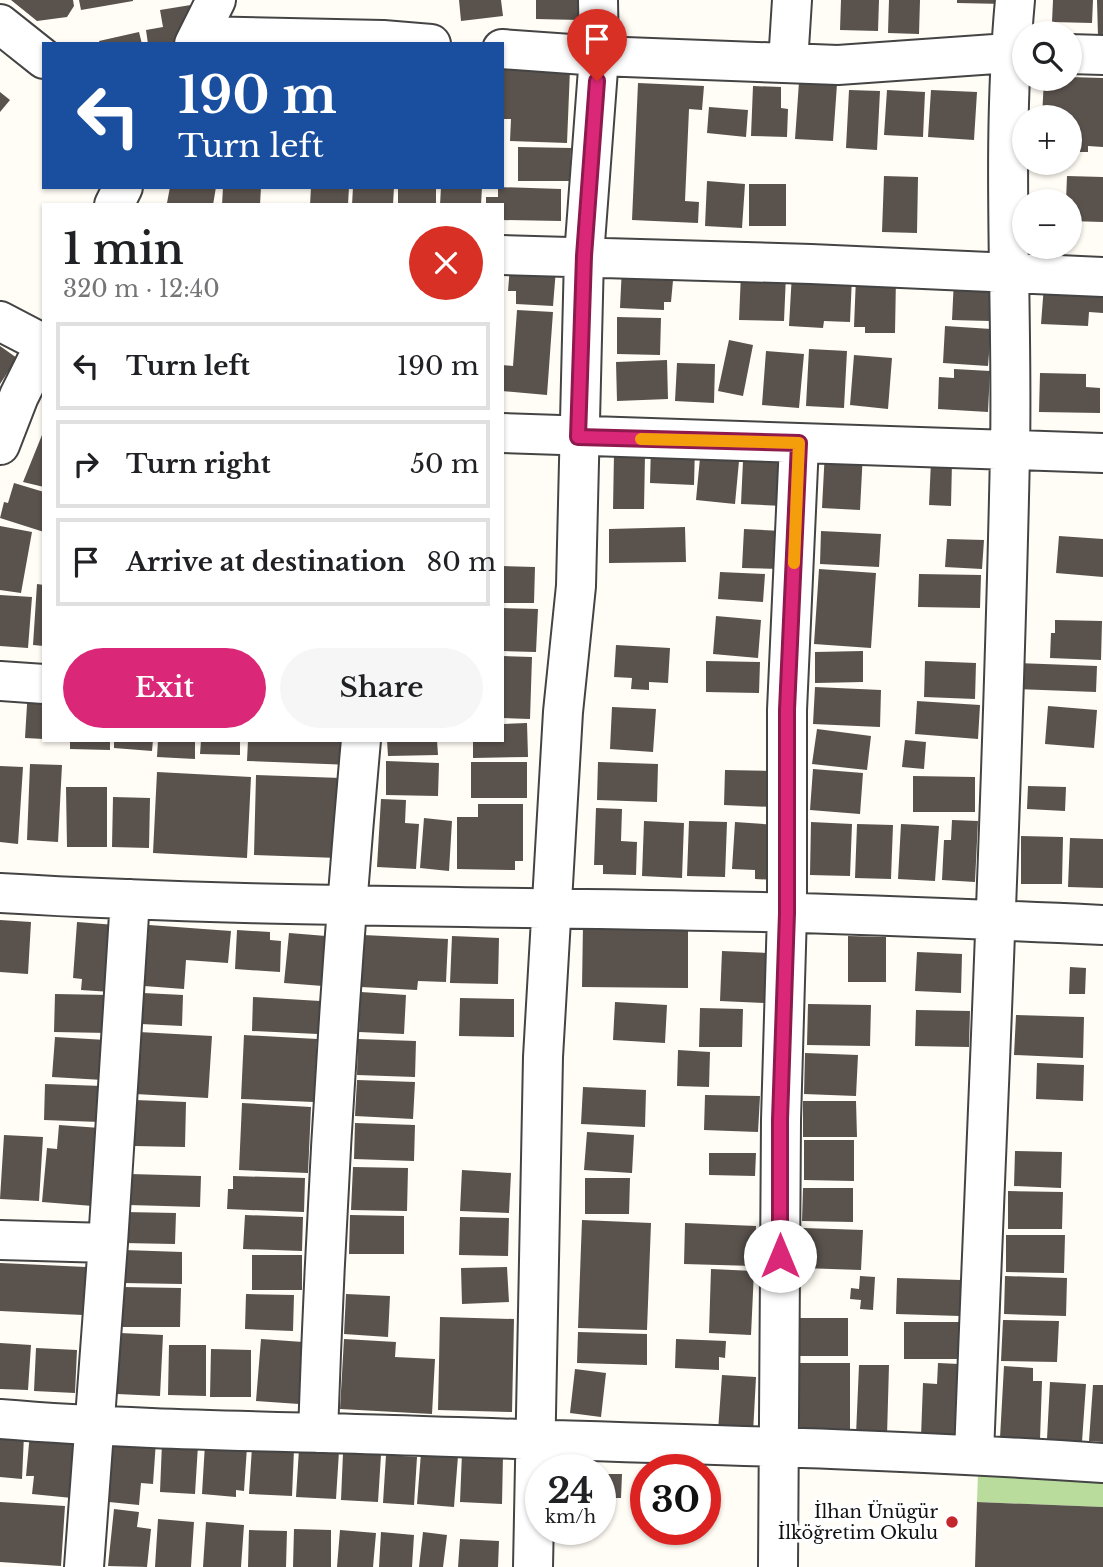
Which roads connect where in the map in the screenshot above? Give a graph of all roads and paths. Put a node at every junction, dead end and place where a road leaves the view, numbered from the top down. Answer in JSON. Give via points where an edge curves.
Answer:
{"nodes":[{"id":1,"x":216,"y":0,"type":"edge"},
{"id":2,"x":598,"y":0,"type":"edge"},
{"id":3,"x":792,"y":0,"type":"edge"},
{"id":4,"x":1015,"y":0,"type":"edge"},
{"id":5,"x":1016,"y":21,"type":"edge"},
{"id":6,"x":0,"y":24,"type":"edge"},
{"id":7,"x":196,"y":40,"type":"edge"},
{"id":8,"x":407,"y":42,"type":"edge"},
{"id":9,"x":504,"y":49,"type":"edge"},
{"id":10,"x":1012,"y":52,"type":"edge"},
{"id":11,"x":1082,"y":54,"type":"edge"},
{"id":12,"x":1103,"y":55,"type":"edge"},
{"id":13,"x":599,"y":56,"type":"junction"},
{"id":14,"x":42,"y":57,"type":"edge"},
{"id":15,"x":788,"y":63,"type":"junction"},
{"id":16,"x":1015,"y":91,"type":"edge"},
{"id":17,"x":504,"y":255,"type":"edge"},
{"id":18,"x":584,"y":256,"type":"junction"},
{"id":19,"x":1008,"y":273,"type":"junction"},
{"id":20,"x":1103,"y":277,"type":"edge"},
{"id":21,"x":0,"y":321,"type":"edge"},
{"id":22,"x":42,"y":344,"type":"edge"},
{"id":23,"x":42,"y":353,"type":"edge"},
{"id":24,"x":31,"y":397,"type":"edge"},
{"id":25,"x":504,"y":433,"type":"edge"},
{"id":26,"x":578,"y":437,"type":"junction"},
{"id":27,"x":799,"y":443,"type":"junction"},
{"id":28,"x":0,"y":445,"type":"edge"},
{"id":29,"x":1010,"y":450,"type":"junction"},
{"id":30,"x":1103,"y":453,"type":"edge"},
{"id":31,"x":0,"y":681,"type":"edge"},
{"id":32,"x":42,"y":684,"type":"edge"},
{"id":33,"x":361,"y":742,"type":"edge"},
{"id":34,"x":0,"y":893,"type":"edge"},
{"id":35,"x":130,"y":899,"type":"junction"},
{"id":36,"x":346,"y":906,"type":"junction"},
{"id":37,"x":552,"y":910,"type":"junction"},
{"id":38,"x":787,"y":913,"type":"junction"},
{"id":39,"x":995,"y":920,"type":"junction"},
{"id":40,"x":1103,"y":925,"type":"edge"},
{"id":41,"x":0,"y":1240,"type":"edge"},
{"id":42,"x":108,"y":1243,"type":"junction"},
{"id":43,"x":0,"y":1419,"type":"edge"},
{"id":44,"x":93,"y":1427,"type":"junction"},
{"id":45,"x":318,"y":1433,"type":"junction"},
{"id":46,"x":534,"y":1441,"type":"junction"},
{"id":47,"x":780,"y":1446,"type":"junction"},
{"id":48,"x":974,"y":1454,"type":"junction"},
{"id":49,"x":1103,"y":1463,"type":"edge"},
{"id":50,"x":84,"y":1567,"type":"edge"},
{"id":51,"x":533,"y":1567,"type":"edge"},
{"id":52,"x":778,"y":1567,"type":"edge"}],
"edges":[{"from":1,"to":7,"type":"street"},
{"from":2,"to":13,"type":"street"},
{"from":3,"to":15,"type":"street"},
{"from":4,"to":5,"type":"street"},
{"from":6,"to":14,"type":"street"},
{"from":7,"to":8,"type":"street"},
{"from":9,"to":13,"type":"street"},
{"from":10,"to":15,"type":"street","via":[[838,65]]},
{"from":11,"to":12,"type":"street"},
{"from":13,"to":15,"type":"street"},
{"from":13,"to":18,"type":"street"},
{"from":16,"to":19,"type":"street"},
{"from":17,"to":18,"type":"street"},
{"from":18,"to":19,"type":"street"},
{"from":18,"to":26,"type":"street"},
{"from":19,"to":20,"type":"street"},
{"from":19,"to":29,"type":"street"},
{"from":21,"to":22,"type":"street"},
{"from":23,"to":24,"type":"street"},
{"from":24,"to":28,"type":"street"},
{"from":25,"to":26,"type":"street"},
{"from":26,"to":27,"type":"street"},
{"from":26,"to":37,"type":"street","via":[[576,586],[563,712]]},
{"from":27,"to":29,"type":"street"},
{"from":27,"to":38,"type":"street","via":[[787,710]]},
{"from":29,"to":30,"type":"street"},
{"from":29,"to":39,"type":"street"},
{"from":31,"to":32,"type":"street"},
{"from":33,"to":36,"type":"street"},
{"from":34,"to":35,"type":"street"},
{"from":35,"to":36,"type":"street"},
{"from":35,"to":42,"type":"street"},
{"from":36,"to":37,"type":"street"},
{"from":36,"to":45,"type":"street"},
{"from":37,"to":38,"type":"street"},
{"from":37,"to":46,"type":"street","via":[[543,1057]]},
{"from":38,"to":39,"type":"street"},
{"from":38,"to":47,"type":"street","via":[[780,1120]]},
{"from":39,"to":40,"type":"street"},
{"from":39,"to":48,"type":"street"},
{"from":41,"to":42,"type":"street"},
{"from":42,"to":44,"type":"street"},
{"from":43,"to":44,"type":"street"},
{"from":44,"to":45,"type":"street"},
{"from":44,"to":50,"type":"street"},
{"from":45,"to":46,"type":"street"},
{"from":46,"to":47,"type":"street"},
{"from":46,"to":51,"type":"street"},
{"from":47,"to":48,"type":"street"},
{"from":47,"to":52,"type":"street"},
{"from":48,"to":49,"type":"street"}]}
